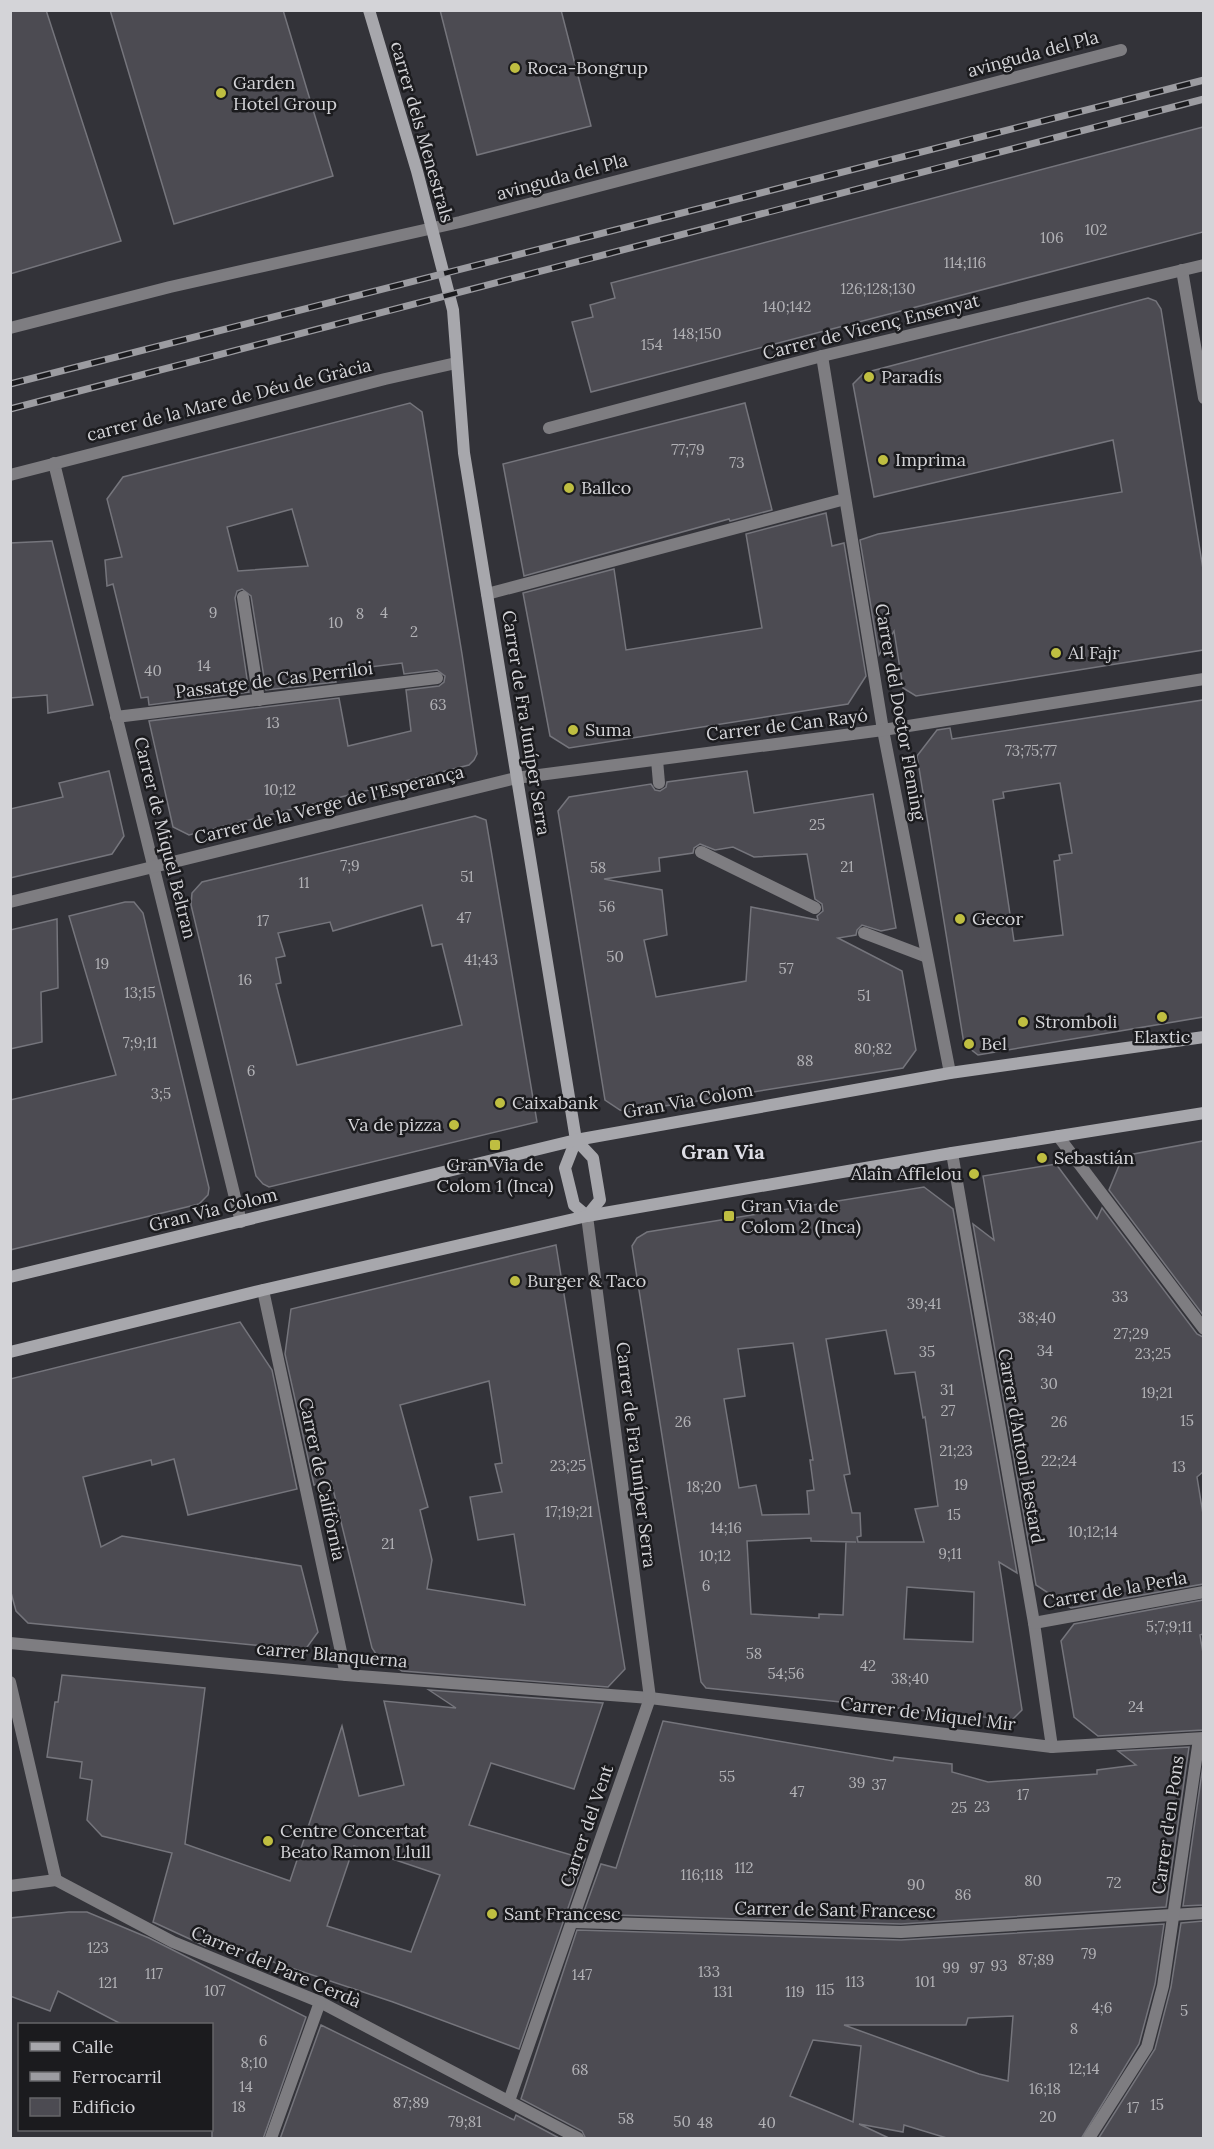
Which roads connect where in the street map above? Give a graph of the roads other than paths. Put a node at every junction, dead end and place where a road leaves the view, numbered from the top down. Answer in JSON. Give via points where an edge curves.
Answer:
{"nodes":[{"id":1,"x":369,"y":10,"type":"edge"},
{"id":2,"x":1121,"y":50,"type":"dead end"},
{"id":3,"x":430,"y":229,"type":"junction"},
{"id":4,"x":1203,"y":265,"type":"edge"},
{"id":5,"x":1182,"y":270,"type":"junction"},
{"id":6,"x":453,"y":310,"type":"joint"},
{"id":7,"x":10,"y":328,"type":"edge"},
{"id":8,"x":822,"y":356,"type":"junction"},
{"id":9,"x":456,"y":363,"type":"junction"},
{"id":10,"x":1203,"y":398,"type":"edge"},
{"id":11,"x":549,"y":428,"type":"dead end"},
{"id":12,"x":54,"y":463,"type":"junction"},
{"id":13,"x":10,"y":475,"type":"edge"},
{"id":14,"x":845,"y":499,"type":"junction"},
{"id":15,"x":487,"y":594,"type":"junction"},
{"id":16,"x":243,"y":597,"type":"dead end"},
{"id":17,"x":437,"y":678,"type":"dead end"},
{"id":18,"x":1203,"y":679,"type":"edge"},
{"id":19,"x":259,"y":700,"type":"junction"},
{"id":20,"x":116,"y":717,"type":"junction"},
{"id":21,"x":883,"y":730,"type":"junction"},
{"id":22,"x":657,"y":760,"type":"junction"},
{"id":23,"x":516,"y":778,"type":"junction"},
{"id":24,"x":659,"y":783,"type":"dead end"},
{"id":25,"x":701,"y":852,"type":"dead end"},
{"id":26,"x":154,"y":867,"type":"junction"},
{"id":27,"x":10,"y":902,"type":"edge"},
{"id":28,"x":815,"y":908,"type":"dead end"},
{"id":29,"x":864,"y":933,"type":"dead end"},
{"id":30,"x":927,"y":957,"type":"junction"},
{"id":31,"x":1203,"y":1037,"type":"edge"},
{"id":32,"x":950,"y":1073,"type":"junction"},
{"id":33,"x":1203,"y":1113,"type":"edge"},
{"id":34,"x":1058,"y":1136,"type":"junction"},
{"id":35,"x":576,"y":1140,"type":"junction"},
{"id":36,"x":952,"y":1153,"type":"junction"},
{"id":37,"x":587,"y":1216,"type":"junction"},
{"id":38,"x":241,"y":1222,"type":"junction"},
{"id":39,"x":10,"y":1277,"type":"edge"},
{"id":40,"x":263,"y":1290,"type":"junction"},
{"id":41,"x":1203,"y":1329,"type":"edge"},
{"id":42,"x":10,"y":1352,"type":"edge"},
{"id":43,"x":1203,"y":1592,"type":"edge"},
{"id":44,"x":1034,"y":1623,"type":"junction"},
{"id":45,"x":10,"y":1643,"type":"edge"},
{"id":46,"x":346,"y":1675,"type":"junction"},
{"id":47,"x":10,"y":1682,"type":"edge"},
{"id":48,"x":650,"y":1698,"type":"junction"},
{"id":49,"x":1201,"y":1739,"type":"edge"},
{"id":50,"x":1052,"y":1747,"type":"junction"},
{"id":51,"x":56,"y":1880,"type":"junction"},
{"id":52,"x":10,"y":1886,"type":"edge"},
{"id":53,"x":1203,"y":1913,"type":"edge"},
{"id":54,"x":1173,"y":1916,"type":"junction"},
{"id":55,"x":573,"y":1922,"type":"junction"},
{"id":56,"x":320,"y":2002,"type":"junction"},
{"id":57,"x":508,"y":2101,"type":"junction"},
{"id":58,"x":271,"y":2139,"type":"edge"},
{"id":59,"x":578,"y":2139,"type":"edge"},
{"id":60,"x":1089,"y":2139,"type":"edge"}],
"edges":[{"from":1,"to":3,"type":"main road","name":"carrer dels Menestrals","via":[[417,171]]},
{"from":2,"to":3,"type":"street","name":"avinguda del Pla"},
{"from":3,"to":6,"type":"main road","name":"carrer dels Menestrals"},
{"from":3,"to":7,"type":"street","name":"avinguda del Pla","via":[[170,287]]},
{"from":4,"to":5,"type":"street","name":"Carrer de Vicenç Ensenyat"},
{"from":5,"to":8,"type":"street","name":"Carrer de Vicenç Ensenyat"},
{"from":5,"to":10,"type":"street"},
{"from":6,"to":9,"type":"main road","name":"Carrer de Fra Juníper Serra"},
{"from":8,"to":11,"type":"street","name":"Carrer de Vicenç Ensenyat"},
{"from":8,"to":14,"type":"street","name":"Carrer del Doctor Fleming"},
{"from":9,"to":12,"type":"street","name":"carrer de la Mare de Déu de Gràcia"},
{"from":9,"to":15,"type":"main road","name":"Carrer de Fra Juníper Serra","via":[[464,453]]},
{"from":12,"to":13,"type":"street","name":"carrer de la Mare de Déu de Gràcia"},
{"from":12,"to":20,"type":"street","name":"Carrer de Miquel Beltran"},
{"from":14,"to":15,"type":"street"},
{"from":14,"to":21,"type":"street","name":"Carrer del Doctor Fleming"},
{"from":15,"to":23,"type":"main road","name":"Carrer de Fra Juníper Serra"},
{"from":16,"to":19,"type":"street"},
{"from":17,"to":19,"type":"street","name":"Passatge de Cas Perriloi"},
{"from":18,"to":21,"type":"street","name":"Carrer de Can Rayó"},
{"from":19,"to":20,"type":"street","name":"Passatge de Cas Perriloi"},
{"from":20,"to":26,"type":"street","name":"Carrer de Miquel Beltran"},
{"from":21,"to":22,"type":"street","name":"Carrer de Can Rayó"},
{"from":21,"to":30,"type":"street","name":"Carrer del Doctor Fleming"},
{"from":22,"to":23,"type":"street","name":"Carrer de Can Rayó"},
{"from":22,"to":24,"type":"street"},
{"from":23,"to":26,"type":"street","name":"Carrer de la Verge de l'Esperança"},
{"from":23,"to":35,"type":"main road","name":"Carrer de Fra Juníper Serra"},
{"from":25,"to":28,"type":"street"},
{"from":26,"to":27,"type":"street","name":"Carrer de la Verge de l'Esperança"},
{"from":26,"to":38,"type":"street","name":"Carrer de Miquel Beltran"},
{"from":29,"to":30,"type":"street"},
{"from":30,"to":32,"type":"street","name":"Carrer del Doctor Fleming"},
{"from":31,"to":32,"type":"main road","name":"Gran Via Colom"},
{"from":32,"to":35,"type":"main road","name":"Gran Via Colom"},
{"from":33,"to":34,"type":"main road"},
{"from":34,"to":36,"type":"main road"},
{"from":34,"to":41,"type":"street"},
{"from":35,"to":37,"type":"main road","name":"Carrer de Fra Juníper Serra","via":[[565,1168],[574,1205]]},
{"from":35,"to":37,"type":"main road","name":"Carrer de Fra Juníper Serra","via":[[593,1158],[600,1200]]},
{"from":35,"to":38,"type":"main road","name":"Gran Via Colom"},
{"from":36,"to":37,"type":"main road"},
{"from":36,"to":44,"type":"street","name":"Carrer d'Antoni Bestard"},
{"from":37,"to":40,"type":"main road"},
{"from":37,"to":48,"type":"street","name":"Carrer de Fra Juníper Serra"},
{"from":38,"to":39,"type":"main road","name":"Gran Via Colom"},
{"from":40,"to":42,"type":"main road"},
{"from":40,"to":46,"type":"street","name":"Carrer de Califòrnia"},
{"from":43,"to":44,"type":"street","name":"Carrer de la Perla"},
{"from":44,"to":50,"type":"street","name":"Carrer d'Antoni Bestard"},
{"from":45,"to":46,"type":"street","name":"carrer Blanquerna"},
{"from":46,"to":48,"type":"street","name":"carrer Blanquerna"},
{"from":47,"to":51,"type":"street"},
{"from":48,"to":50,"type":"street","name":"Carrer de Miquel Mir"},
{"from":48,"to":55,"type":"street","name":"Carrer del Vent"},
{"from":49,"to":50,"type":"street","name":"Carrer de Miquel Mir"},
{"from":49,"to":54,"type":"street","name":"Carrer d'en Pons"},
{"from":51,"to":52,"type":"street"},
{"from":51,"to":56,"type":"street","name":"Carrer del Pare Cerdà","via":[[173,1942]]},
{"from":53,"to":54,"type":"street","name":"Carrer de Sant Francesc"},
{"from":54,"to":55,"type":"street","name":"Carrer de Sant Francesc","via":[[902,1932]]},
{"from":54,"to":60,"type":"street","name":"Carrer d'en Pons","via":[[1163,1986],[1147,2047]]},
{"from":55,"to":57,"type":"street","name":"Carrer del Vent"},
{"from":56,"to":57,"type":"street","name":"Carrer del Pare Cerdà"},
{"from":56,"to":58,"type":"street"},
{"from":57,"to":59,"type":"street","name":"Carrer del Pare Cerdà"}]}
